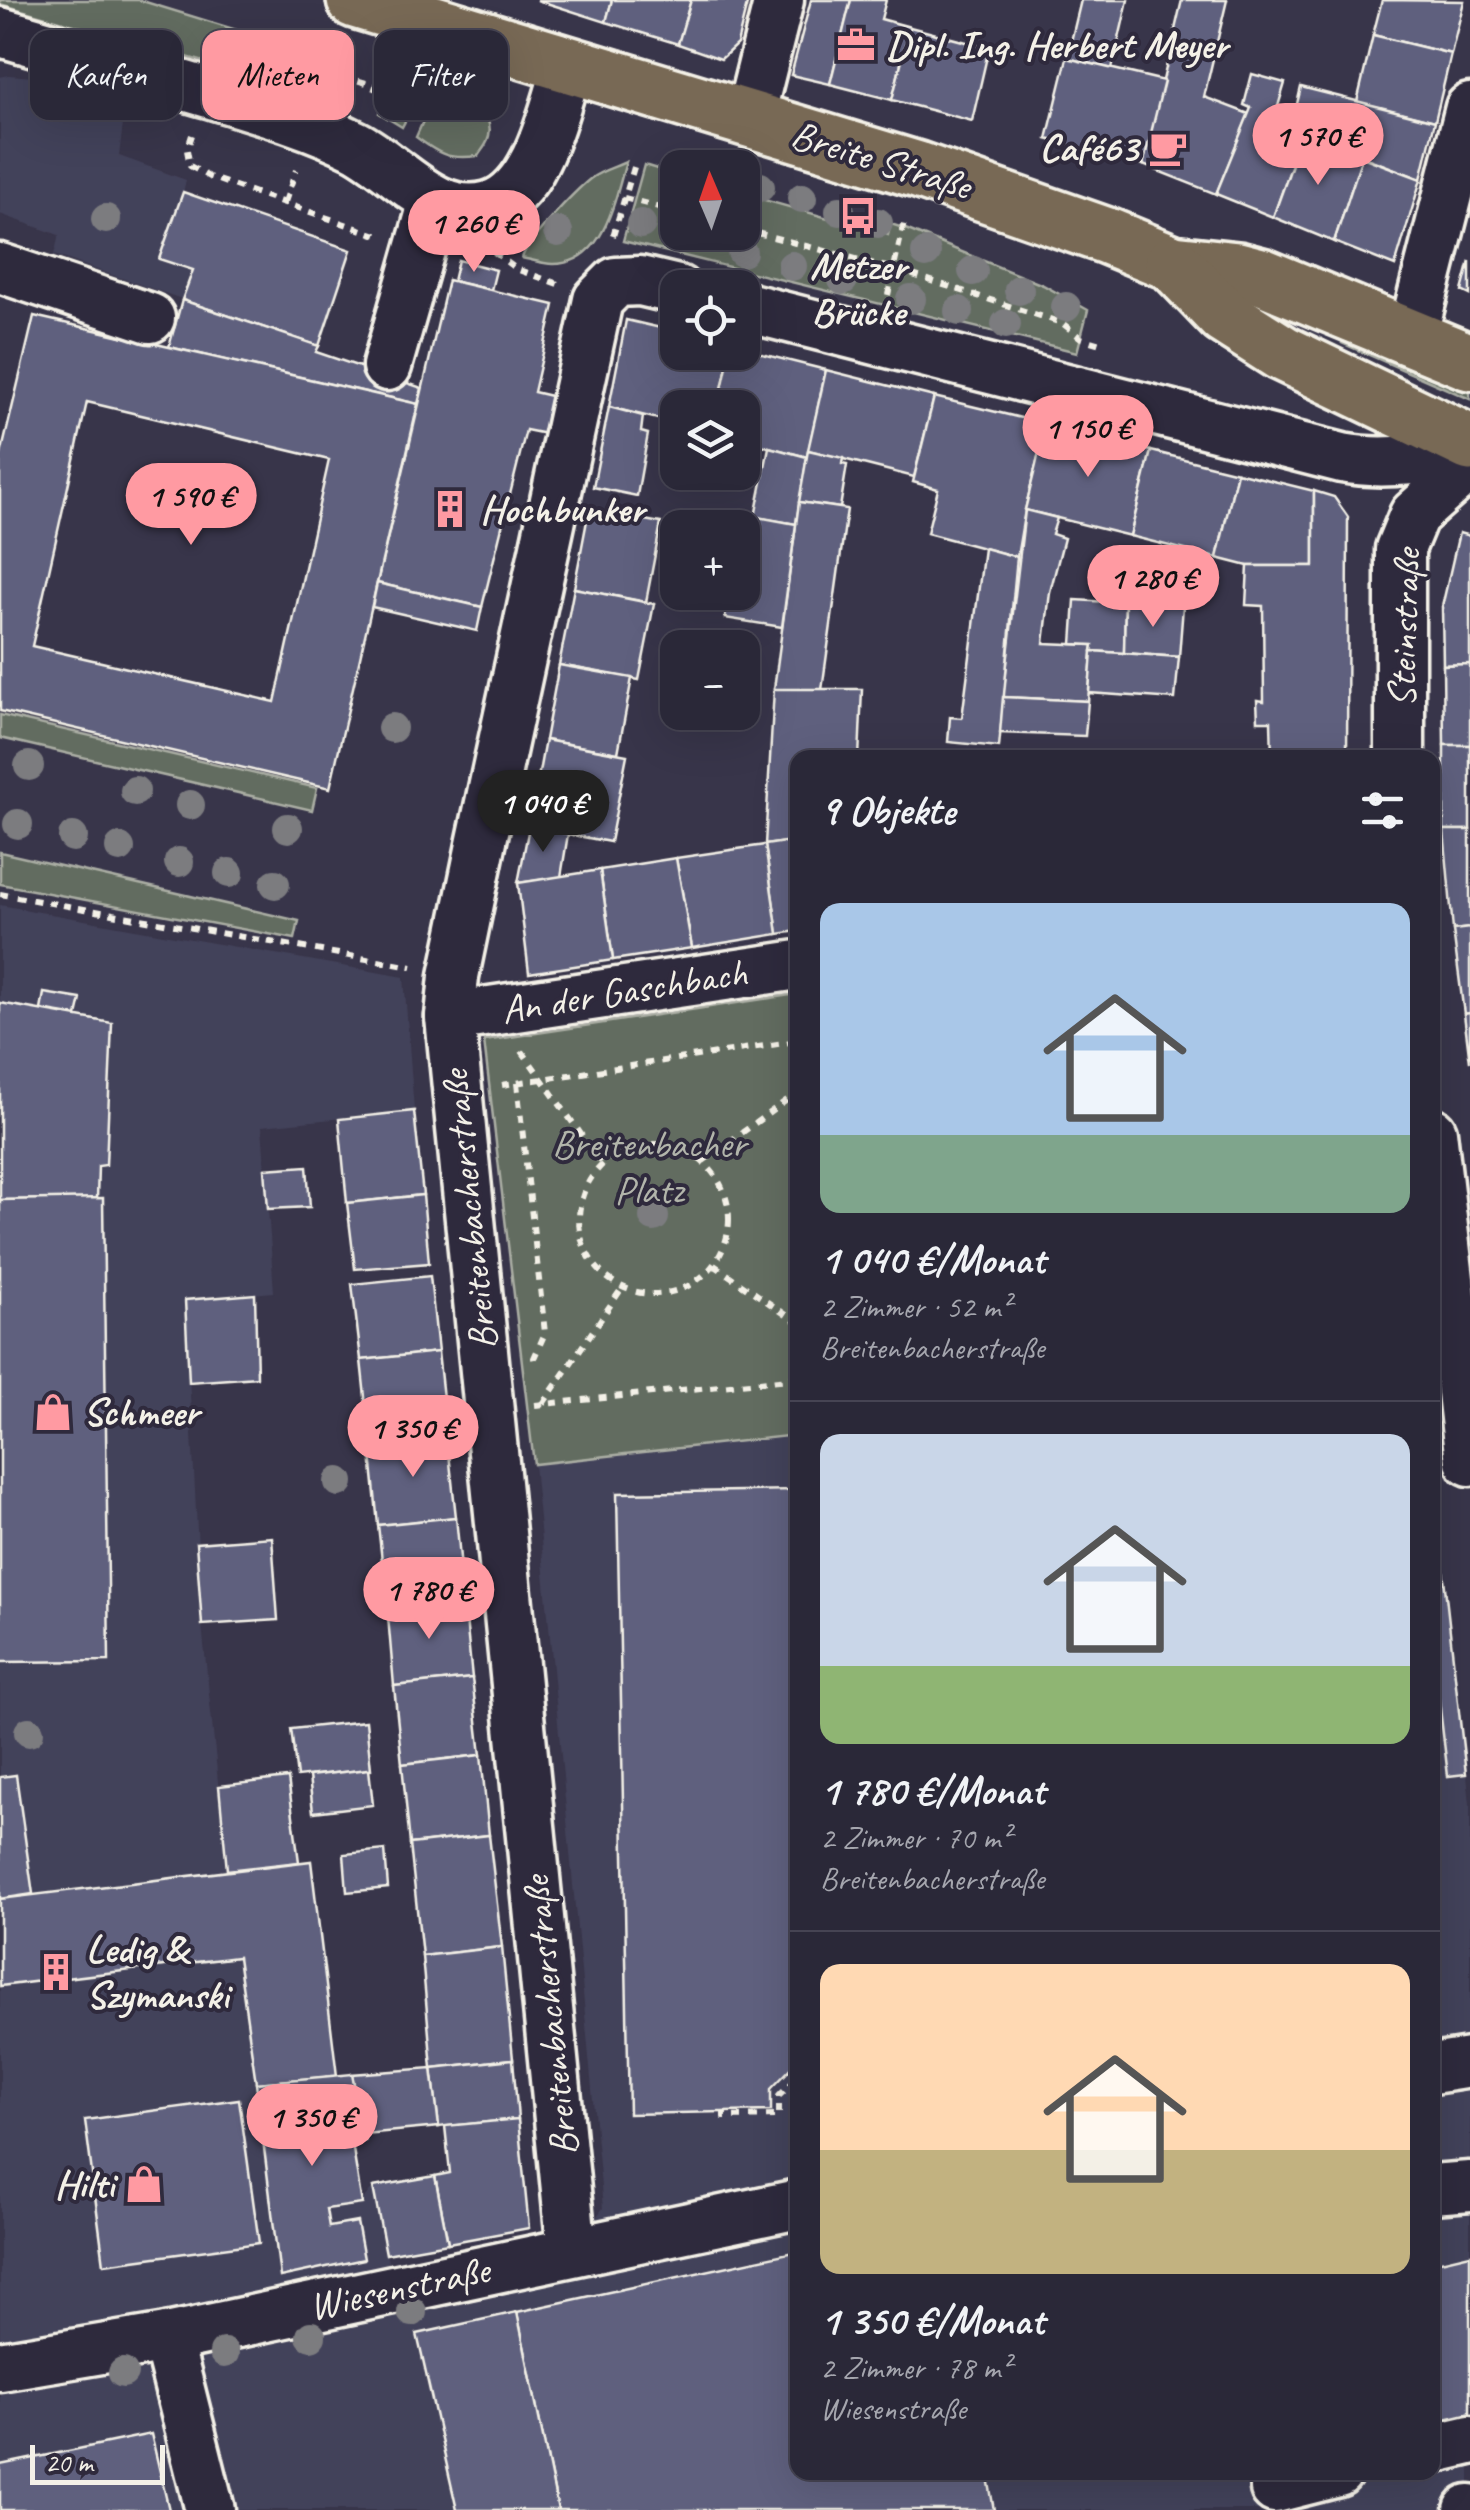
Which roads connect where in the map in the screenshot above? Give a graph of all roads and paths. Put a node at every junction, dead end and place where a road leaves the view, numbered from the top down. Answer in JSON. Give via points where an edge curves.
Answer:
{"nodes":[{"id":1,"x":355,"y":0,"type":"edge"},
{"id":2,"x":780,"y":0,"type":"edge"},
{"id":3,"x":0,"y":32,"type":"edge"},
{"id":4,"x":568,"y":66,"type":"junction"},
{"id":5,"x":354,"y":79,"type":"edge"},
{"id":6,"x":372,"y":98,"type":"dead end"},
{"id":7,"x":1470,"y":108,"type":"edge"},
{"id":8,"x":749,"y":120,"type":"junction"},
{"id":9,"x":196,"y":122,"type":"dead end"},
{"id":10,"x":300,"y":160,"type":"dead end"},
{"id":11,"x":635,"y":164,"type":"dead end"},
{"id":12,"x":629,"y":184,"type":"dead end"},
{"id":13,"x":624,"y":198,"type":"dead end"},
{"id":14,"x":434,"y":200,"type":"junction"},
{"id":15,"x":286,"y":202,"type":"junction"},
{"id":16,"x":660,"y":207,"type":"edge"},
{"id":17,"x":903,"y":228,"type":"dead end"},
{"id":18,"x":760,"y":234,"type":"edge"},
{"id":19,"x":421,"y":250,"type":"junction"},
{"id":20,"x":495,"y":253,"type":"dead end"},
{"id":21,"x":1174,"y":263,"type":"junction"},
{"id":22,"x":0,"y":268,"type":"edge"},
{"id":23,"x":894,"y":269,"type":"junction"},
{"id":24,"x":660,"y":286,"type":"edge"},
{"id":25,"x":598,"y":300,"type":"junction"},
{"id":26,"x":886,"y":307,"type":"dead end"},
{"id":27,"x":760,"y":311,"type":"edge"},
{"id":28,"x":150,"y":318,"type":"dead end"},
{"id":29,"x":1412,"y":337,"type":"junction"},
{"id":30,"x":1100,"y":344,"type":"dead end"},
{"id":31,"x":1470,"y":362,"type":"edge"},
{"id":32,"x":387,"y":366,"type":"dead end"},
{"id":33,"x":1470,"y":443,"type":"edge"},
{"id":34,"x":1470,"y":453,"type":"edge"},
{"id":35,"x":1470,"y":465,"type":"edge"},
{"id":36,"x":1400,"y":750,"type":"edge"},
{"id":37,"x":0,"y":894,"type":"edge"},
{"id":38,"x":790,"y":966,"type":"edge"},
{"id":39,"x":452,"y":996,"type":"junction"},
{"id":40,"x":512,"y":1036,"type":"dead end"},
{"id":41,"x":790,"y":1042,"type":"edge"},
{"id":42,"x":542,"y":1079,"type":"junction"},
{"id":43,"x":518,"y":1083,"type":"junction"},
{"id":44,"x":490,"y":1087,"type":"dead end"},
{"id":45,"x":790,"y":1098,"type":"edge"},
{"id":46,"x":703,"y":1161,"type":"junction"},
{"id":47,"x":602,"y":1164,"type":"junction"},
{"id":48,"x":1440,"y":1199,"type":"edge"},
{"id":49,"x":714,"y":1265,"type":"junction"},
{"id":50,"x":622,"y":1288,"type":"junction"},
{"id":51,"x":790,"y":1317,"type":"edge"},
{"id":52,"x":536,"y":1374,"type":"dead end"},
{"id":53,"x":790,"y":1379,"type":"edge"},
{"id":54,"x":538,"y":1390,"type":"dead end"},
{"id":55,"x":540,"y":1405,"type":"junction"},
{"id":56,"x":527,"y":1406,"type":"dead end"},
{"id":57,"x":1468,"y":1434,"type":"edge"},
{"id":58,"x":1470,"y":2064,"type":"edge"},
{"id":59,"x":1440,"y":2067,"type":"edge"},
{"id":60,"x":790,"y":2085,"type":"edge"},
{"id":61,"x":724,"y":2112,"type":"dead end"},
{"id":62,"x":1470,"y":2186,"type":"edge"},
{"id":63,"x":1440,"y":2188,"type":"edge"},
{"id":64,"x":790,"y":2206,"type":"edge"},
{"id":65,"x":572,"y":2251,"type":"junction"},
{"id":66,"x":167,"y":2338,"type":"junction"},
{"id":67,"x":0,"y":2366,"type":"edge"},
{"id":68,"x":1470,"y":2440,"type":"edge"},
{"id":69,"x":1440,"y":2447,"type":"edge"},
{"id":70,"x":1306,"y":2480,"type":"edge"},
{"id":71,"x":1275,"y":2488,"type":"dead end"},
{"id":72,"x":210,"y":2510,"type":"edge"}],
"edges":[{"from":1,"to":4,"type":"main road","name":"Breite Straße"},
{"from":2,"to":8,"type":"street"},
{"from":3,"to":14,"type":"street","via":[[315,127],[366,152]]},
{"from":4,"to":8,"type":"main road","name":"Breite Straße"},
{"from":4,"to":14,"type":"street","via":[[536,159],[517,189],[491,205],[467,208]]},
{"from":5,"to":6,"type":"path","via":[[376,86]]},
{"from":7,"to":29,"type":"street"},
{"from":8,"to":21,"type":"main road","name":"Breite Straße","via":[[943,178]]},
{"from":9,"to":15,"type":"path","via":[[186,150],[190,166]]},
{"from":10,"to":15,"type":"path"},
{"from":11,"to":12,"type":"path"},
{"from":13,"to":16,"type":"path"},
{"from":14,"to":19,"type":"street"},
{"from":15,"to":19,"type":"path"},
{"from":17,"to":23,"type":"path"},
{"from":18,"to":23,"type":"path"},
{"from":19,"to":32,"type":"street"},
{"from":20,"to":25,"type":"path","via":[[516,269]]},
{"from":21,"to":29,"type":"main road","name":"Breite Straße","via":[[1261,276]]},
{"from":21,"to":33,"type":"main road","name":"Breite Straße","via":[[1224,316],[1282,353]]},
{"from":22,"to":28,"type":"street"},
{"from":23,"to":26,"type":"path"},
{"from":23,"to":30,"type":"path","via":[[1062,323]]},
{"from":24,"to":25,"type":"street","via":[[616,282]]},
{"from":25,"to":39,"type":"street","name":"Breitenbacherstraße"},
{"from":27,"to":34,"type":"street","via":[[1342,458],[1388,462]]},
{"from":29,"to":31,"type":"main road","name":"Breite Straße"},
{"from":35,"to":36,"type":"street","name":"Steinstraße","via":[[1414,515],[1400,549]]},
{"from":37,"to":39,"type":"path"},
{"from":38,"to":39,"type":"street","name":"An der Gaschbach"},
{"from":39,"to":65,"type":"street","name":"Breitenbacherstraße"},
{"from":40,"to":42,"type":"path"},
{"from":41,"to":42,"type":"path"},
{"from":42,"to":43,"type":"path"},
{"from":42,"to":47,"type":"path"},
{"from":43,"to":44,"type":"path"},
{"from":43,"to":52,"type":"path","via":[[545,1333],[534,1358]]},
{"from":45,"to":46,"type":"path"},
{"from":46,"to":47,"type":"path","via":[[656,1143],[639,1144]]},
{"from":46,"to":49,"type":"path","via":[[730,1209]]},
{"from":47,"to":50,"type":"path","via":[[580,1201],[578,1222],[588,1256]]},
{"from":48,"to":57,"type":"street"},
{"from":49,"to":50,"type":"path","via":[[668,1294]]},
{"from":49,"to":51,"type":"path"},
{"from":50,"to":55,"type":"path"},
{"from":53,"to":55,"type":"path"},
{"from":54,"to":55,"type":"path"},
{"from":55,"to":56,"type":"path"},
{"from":58,"to":59,"type":"street"},
{"from":60,"to":61,"type":"path","via":[[778,2096],[779,2116],[724,2118]]},
{"from":62,"to":63,"type":"street"},
{"from":64,"to":65,"type":"street","name":"Wiesenstraße"},
{"from":65,"to":66,"type":"street","name":"Wiesenstraße"},
{"from":66,"to":67,"type":"street","name":"Wiesenstraße"},
{"from":66,"to":72,"type":"street"},
{"from":68,"to":69,"type":"street"},
{"from":70,"to":71,"type":"street"}]}
